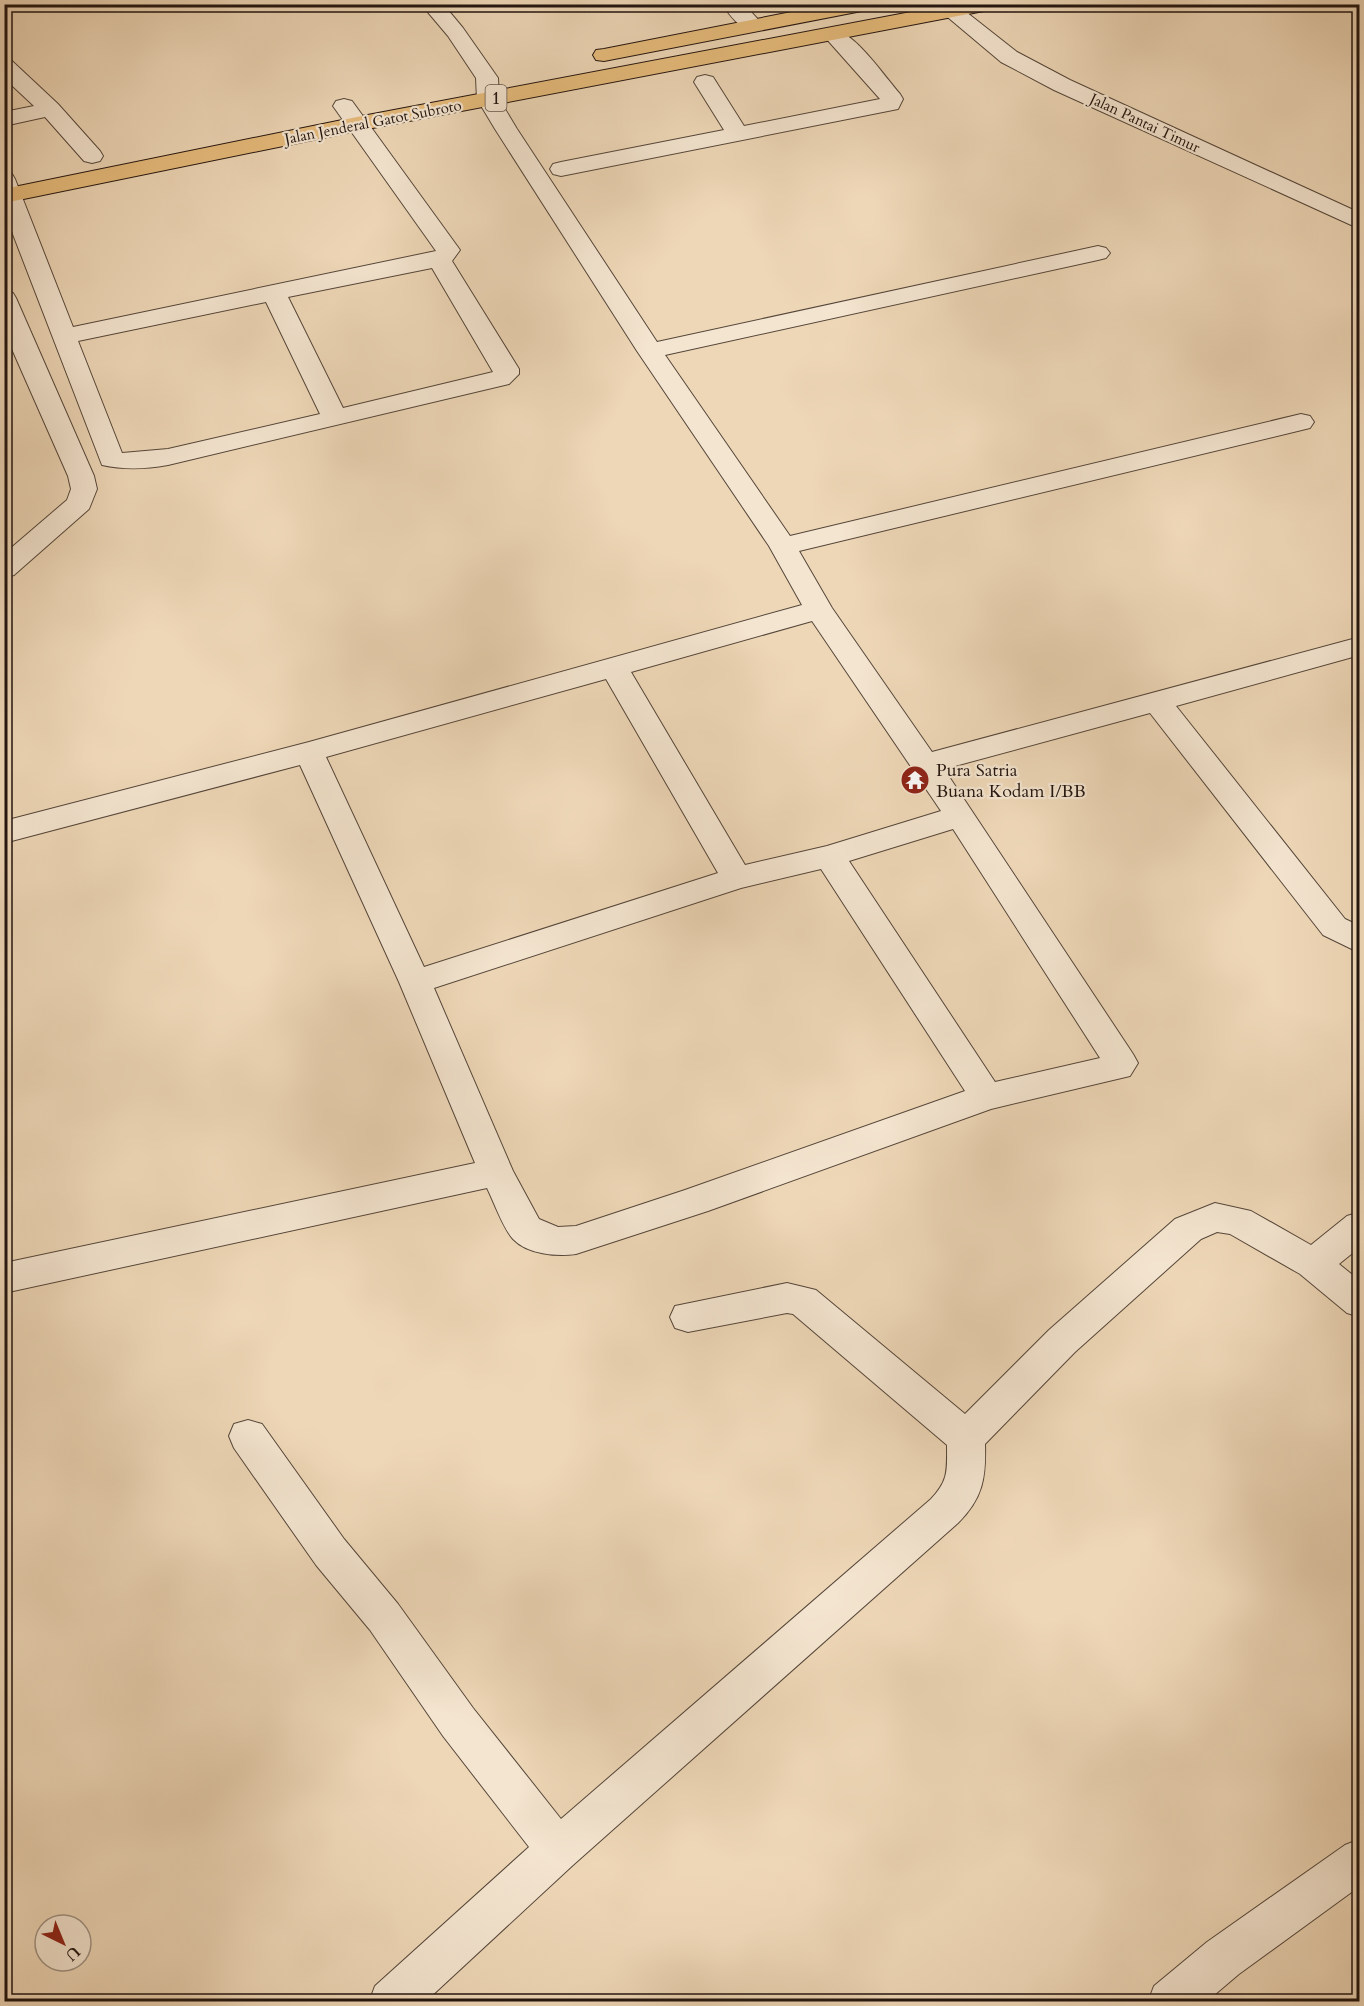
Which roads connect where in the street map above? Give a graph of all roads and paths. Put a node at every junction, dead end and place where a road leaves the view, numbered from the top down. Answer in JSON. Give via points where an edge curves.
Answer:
{"nodes":[{"id":1,"x":431,"y":4,"type":"edge"},
{"id":2,"x":732,"y":4,"type":"edge"},
{"id":3,"x":867,"y":4,"type":"edge"},
{"id":4,"x":989,"y":4,"type":"edge"},
{"id":5,"x":843,"y":6,"type":"edge"},
{"id":6,"x":947,"y":8,"type":"edge"},
{"id":7,"x":812,"y":14,"type":"junction"},
{"id":8,"x":752,"y":25,"type":"junction"},
{"id":9,"x":834,"y":35,"type":"junction"},
{"id":10,"x":580,"y":60,"type":"dead end"},
{"id":11,"x":4,"y":66,"type":"edge"},
{"id":12,"x":705,"y":82,"type":"dead end"},
{"id":13,"x":495,"y":84,"type":"junction"},
{"id":14,"x":50,"y":109,"type":"junction"},
{"id":15,"x":351,"y":115,"type":"junction"},
{"id":16,"x":4,"y":119,"type":"edge"},
{"id":17,"x":738,"y":134,"type":"junction"},
{"id":18,"x":183,"y":138,"type":"dead end"},
{"id":19,"x":114,"y":152,"type":"dead end"},
{"id":20,"x":81,"y":158,"type":"joint"},
{"id":21,"x":26,"y":168,"type":"dead end"},
{"id":22,"x":561,"y":169,"type":"dead end"},
{"id":23,"x":4,"y":172,"type":"edge"},
{"id":24,"x":7,"y":190,"type":"edge"},
{"id":25,"x":1359,"y":222,"type":"edge"},
{"id":26,"x":1098,"y":253,"type":"dead end"},
{"id":27,"x":439,"y":259,"type":"junction"},
{"id":28,"x":274,"y":293,"type":"junction"},
{"id":29,"x":7,"y":314,"type":"edge"},
{"id":30,"x":64,"y":336,"type":"junction"},
{"id":31,"x":650,"y":351,"type":"junction"},
{"id":32,"x":335,"y":419,"type":"junction"},
{"id":33,"x":1301,"y":422,"type":"dead end"},
{"id":34,"x":783,"y":546,"type":"junction"},
{"id":35,"x":4,"y":569,"type":"edge"},
{"id":36,"x":819,"y":610,"type":"junction"},
{"id":37,"x":1359,"y":646,"type":"edge"},
{"id":38,"x":613,"y":666,"type":"junction"},
{"id":39,"x":1157,"y":702,"type":"junction"},
{"id":40,"x":309,"y":752,"type":"junction"},
{"id":41,"x":925,"y":764,"type":"junction"},
{"id":42,"x":960,"y":816,"type":"junction"},
{"id":43,"x":4,"y":832,"type":"edge"},
{"id":44,"x":829,"y":856,"type":"junction"},
{"id":45,"x":737,"y":878,"type":"junction"},
{"id":46,"x":1359,"y":941,"type":"edge"},
{"id":47,"x":415,"y":982,"type":"junction"},
{"id":48,"x":987,"y":1097,"type":"junction"},
{"id":49,"x":496,"y":1172,"type":"junction"},
{"id":50,"x":1359,"y":1226,"type":"edge"},
{"id":51,"x":1313,"y":1264,"type":"junction"},
{"id":52,"x":4,"y":1278,"type":"edge"},
{"id":53,"x":1359,"y":1302,"type":"edge"},
{"id":54,"x":688,"y":1317,"type":"dead end"},
{"id":55,"x":248,"y":1436,"type":"dead end"},
{"id":56,"x":966,"y":1438,"type":"junction"},
{"id":57,"x":558,"y":1850,"type":"junction"},
{"id":58,"x":1359,"y":1860,"type":"edge"},
{"id":59,"x":391,"y":2001,"type":"edge"},
{"id":60,"x":1170,"y":2001,"type":"edge"}],
"edges":[{"from":1,"to":13,"type":"street"},
{"from":2,"to":8,"type":"street"},
{"from":3,"to":5,"type":"highway"},
{"from":4,"to":6,"type":"highway","name":"Jalan Jenderal Gatot Subroto","number":"1"},
{"from":5,"to":7,"type":"highway"},
{"from":6,"to":9,"type":"highway","name":"Jalan Jenderal Gatot Subroto","number":"1"},
{"from":6,"to":25,"type":"street","name":"Jalan Pantai Timur","via":[[1009,57],[1062,85]]},
{"from":7,"to":8,"type":"highway"},
{"from":7,"to":9,"type":"highway"},
{"from":8,"to":10,"type":"highway"},
{"from":9,"to":13,"type":"highway","name":"Jalan Jenderal Gatot Subroto","number":"1"},
{"from":9,"to":17,"type":"street","via":[[892,99],[891,104]]},
{"from":11,"to":14,"type":"street"},
{"from":12,"to":17,"type":"street"},
{"from":13,"to":15,"type":"highway","name":"Jalan Jenderal Gatot Subroto","number":"1"},
{"from":13,"to":31,"type":"street"},
{"from":14,"to":16,"type":"street"},
{"from":14,"to":20,"type":"street"},
{"from":15,"to":18,"type":"highway","name":"Jalan Jenderal Gatot Subroto","number":"1"},
{"from":15,"to":24,"type":"highway","name":"Jalan Jenderal Gatot Subroto","number":"1"},
{"from":15,"to":27,"type":"street","via":[[448,250]]},
{"from":17,"to":22,"type":"street"},
{"from":19,"to":20,"type":"highway"},
{"from":21,"to":23,"type":"highway"},
{"from":24,"to":30,"type":"street"},
{"from":26,"to":31,"type":"street"},
{"from":27,"to":28,"type":"street"},
{"from":27,"to":32,"type":"street","via":[[506,374],[500,379]]},
{"from":28,"to":30,"type":"street"},
{"from":28,"to":32,"type":"street"},
{"from":29,"to":35,"type":"street","via":[[84,489],[79,503]]},
{"from":30,"to":32,"type":"street","via":[[111,459],[119,462],[138,462]]},
{"from":31,"to":34,"type":"street"},
{"from":33,"to":34,"type":"street"},
{"from":34,"to":36,"type":"street"},
{"from":36,"to":38,"type":"street"},
{"from":36,"to":41,"type":"street"},
{"from":37,"to":39,"type":"street"},
{"from":38,"to":40,"type":"street"},
{"from":38,"to":45,"type":"street"},
{"from":39,"to":41,"type":"street"},
{"from":39,"to":46,"type":"street","via":[[1335,927]]},
{"from":40,"to":43,"type":"street"},
{"from":40,"to":47,"type":"street"},
{"from":41,"to":42,"type":"street"},
{"from":42,"to":44,"type":"street"},
{"from":42,"to":48,"type":"street","via":[[1121,1063],[1118,1067]]},
{"from":44,"to":45,"type":"street"},
{"from":44,"to":48,"type":"street"},
{"from":45,"to":47,"type":"street"},
{"from":47,"to":49,"type":"street"},
{"from":48,"to":49,"type":"street","via":[[576,1240],[558,1242],[526,1229]]},
{"from":49,"to":52,"type":"street"},
{"from":50,"to":51,"type":"street"},
{"from":51,"to":53,"type":"street"},
{"from":51,"to":56,"type":"street","via":[[1238,1221],[1215,1217],[1188,1229],[1062,1341]]},
{"from":54,"to":56,"type":"street","via":[[788,1298],[803,1301]]},
{"from":55,"to":57,"type":"street","via":[[330,1552],[384,1617],[458,1722]]},
{"from":56,"to":57,"type":"street","via":[[966,1478],[958,1497]]},
{"from":57,"to":59,"type":"street"},
{"from":58,"to":60,"type":"street"}]}
